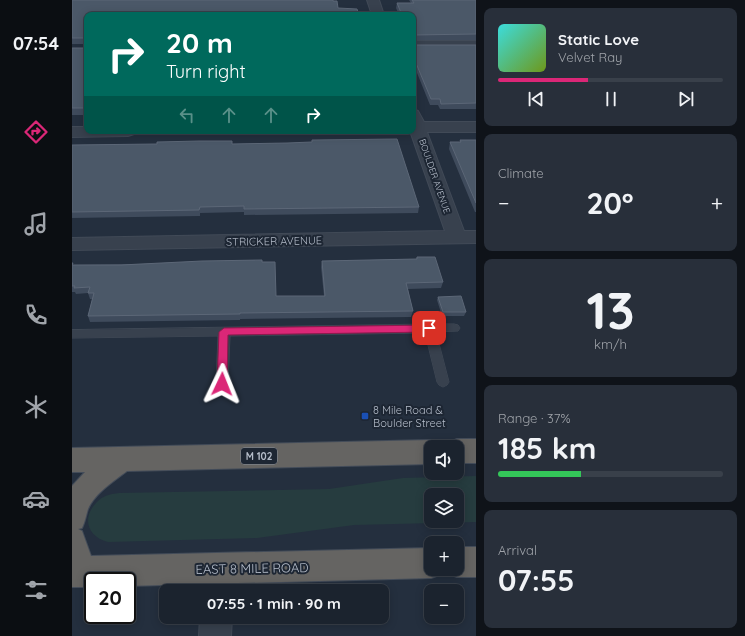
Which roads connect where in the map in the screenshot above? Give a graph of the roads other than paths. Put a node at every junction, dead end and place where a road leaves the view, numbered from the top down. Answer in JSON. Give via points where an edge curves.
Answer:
{"nodes":[{"id":1,"x":373,"y":0,"type":"edge"},
{"id":2,"x":377,"y":12,"type":"edge"},
{"id":3,"x":476,"y":45,"type":"edge"},
{"id":4,"x":416,"y":46,"type":"edge"},
{"id":5,"x":416,"y":123,"type":"edge"},
{"id":6,"x":416,"y":126,"type":"edge"},
{"id":7,"x":476,"y":127,"type":"edge"},
{"id":8,"x":72,"y":132,"type":"edge"},
{"id":9,"x":84,"y":132,"type":"edge"},
{"id":10,"x":457,"y":238,"type":"junction"},
{"id":11,"x":476,"y":238,"type":"edge"},
{"id":12,"x":72,"y":244,"type":"edge"},
{"id":13,"x":429,"y":328,"type":"junction"},
{"id":14,"x":454,"y":328,"type":"dead end"},
{"id":15,"x":224,"y":332,"type":"junction"},
{"id":16,"x":72,"y":334,"type":"edge"},
{"id":17,"x":443,"y":382,"type":"dead end"},
{"id":18,"x":222,"y":384,"type":"dead end"},
{"id":19,"x":464,"y":451,"type":"edge"},
{"id":20,"x":476,"y":451,"type":"edge"},
{"id":21,"x":424,"y":452,"type":"edge"},
{"id":22,"x":122,"y":459,"type":"junction"},
{"id":23,"x":72,"y":460,"type":"edge"},
{"id":24,"x":72,"y":518,"type":"edge"},
{"id":25,"x":72,"y":541,"type":"edge"},
{"id":26,"x":464,"y":562,"type":"edge"},
{"id":27,"x":476,"y":562,"type":"edge"},
{"id":28,"x":424,"y":564,"type":"edge"},
{"id":29,"x":77,"y":572,"type":"edge"},
{"id":30,"x":218,"y":580,"type":"edge"},
{"id":31,"x":216,"y":624,"type":"edge"},
{"id":32,"x":215,"y":636,"type":"edge"}],
"edges":[{"from":1,"to":2,"type":"street"},
{"from":3,"to":4,"type":"street"},
{"from":5,"to":7,"type":"street"},
{"from":6,"to":10,"type":"street","name":"BOULDER AVENUE"},
{"from":8,"to":9,"type":"street"},
{"from":10,"to":11,"type":"street","name":"STRICKER AVENUE"},
{"from":10,"to":12,"type":"street","name":"STRICKER AVENUE"},
{"from":13,"to":14,"type":"lane"},
{"from":13,"to":15,"type":"lane"},
{"from":13,"to":17,"type":"lane"},
{"from":15,"to":16,"type":"lane"},
{"from":15,"to":18,"type":"lane"},
{"from":19,"to":20,"type":"highway"},
{"from":21,"to":22,"type":"highway","number":"M 102"},
{"from":22,"to":23,"type":"highway","number":"M 102"},
{"from":22,"to":24,"type":"highway","via":[[91,483],[78,499]]},
{"from":25,"to":29,"type":"highway"},
{"from":26,"to":27,"type":"highway"},
{"from":28,"to":30,"type":"highway","name":"EAST 8 MILE ROAD"},
{"from":29,"to":30,"type":"highway","name":"EAST 8 MILE ROAD"},
{"from":31,"to":32,"type":"street"}]}
